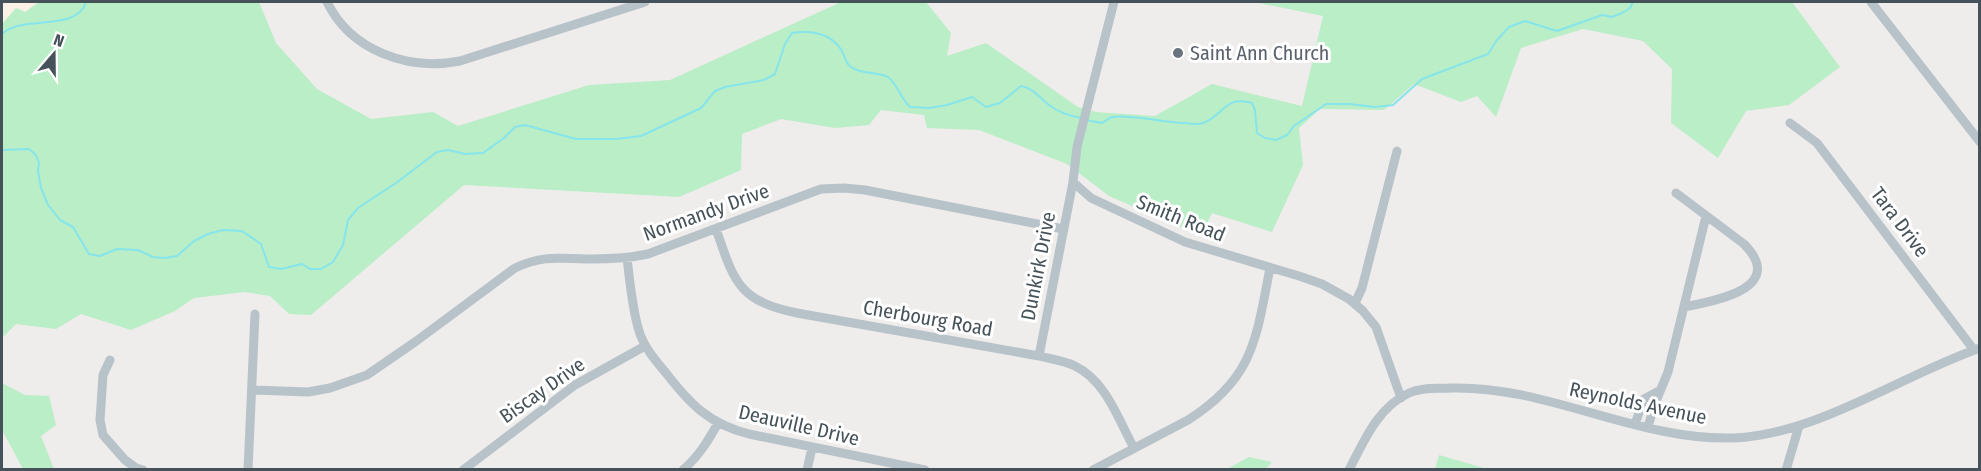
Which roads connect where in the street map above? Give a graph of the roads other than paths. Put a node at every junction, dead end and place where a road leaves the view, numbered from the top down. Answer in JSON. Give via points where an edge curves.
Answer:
{"nodes":[{"id":1,"x":327,"y":2,"type":"edge"},
{"id":2,"x":645,"y":2,"type":"edge"},
{"id":3,"x":1114,"y":2,"type":"edge"},
{"id":4,"x":1870,"y":2,"type":"edge"},
{"id":5,"x":1790,"y":123,"type":"dead end"},
{"id":6,"x":1980,"y":142,"type":"edge"},
{"id":7,"x":1397,"y":151,"type":"dead end"},
{"id":8,"x":1073,"y":182,"type":"junction"},
{"id":9,"x":1676,"y":193,"type":"dead end"},
{"id":10,"x":1706,"y":216,"type":"junction"},
{"id":11,"x":716,"y":229,"type":"junction"},
{"id":12,"x":1063,"y":229,"type":"junction"},
{"id":13,"x":627,"y":258,"type":"junction"},
{"id":14,"x":1270,"y":268,"type":"junction"},
{"id":15,"x":1355,"y":303,"type":"junction"},
{"id":16,"x":1684,"y":307,"type":"junction"},
{"id":17,"x":255,"y":314,"type":"dead end"},
{"id":18,"x":645,"y":346,"type":"junction"},
{"id":19,"x":1977,"y":349,"type":"edge"},
{"id":20,"x":1039,"y":356,"type":"junction"},
{"id":21,"x":110,"y":360,"type":"dead end"},
{"id":22,"x":252,"y":390,"type":"junction"},
{"id":23,"x":1659,"y":391,"type":"junction"},
{"id":24,"x":1401,"y":398,"type":"junction"},
{"id":25,"x":718,"y":423,"type":"junction"},
{"id":26,"x":1635,"y":424,"type":"junction"},
{"id":27,"x":1799,"y":426,"type":"junction"},
{"id":28,"x":1648,"y":428,"type":"junction"},
{"id":29,"x":812,"y":448,"type":"junction"},
{"id":30,"x":1134,"y":448,"type":"junction"},
{"id":31,"x":143,"y":470,"type":"edge"},
{"id":32,"x":248,"y":470,"type":"edge"},
{"id":33,"x":463,"y":470,"type":"edge"},
{"id":34,"x":683,"y":470,"type":"edge"},
{"id":35,"x":807,"y":470,"type":"edge"},
{"id":36,"x":925,"y":470,"type":"edge"},
{"id":37,"x":1093,"y":470,"type":"edge"},
{"id":38,"x":1349,"y":470,"type":"edge"},
{"id":39,"x":1786,"y":470,"type":"edge"}],
"edges":[{"from":1,"to":2,"type":"street","via":[[345,28],[367,46],[398,60],[430,65],[460,62]]},
{"from":3,"to":8,"type":"street","via":[[1076,153]]},
{"from":4,"to":6,"type":"street"},
{"from":5,"to":19,"type":"street","name":"Tara Drive","via":[[1816,142]]},
{"from":7,"to":15,"type":"street"},
{"from":8,"to":12,"type":"street","name":"Dunkirk Drive"},
{"from":8,"to":14,"type":"street","name":"Smith Road","via":[[1091,198],[1185,242]]},
{"from":9,"to":10,"type":"street"},
{"from":10,"to":16,"type":"street"},
{"from":10,"to":16,"type":"street","via":[[1749,249],[1757,264],[1756,275],[1740,293]]},
{"from":11,"to":12,"type":"street","name":"Normandy Drive","via":[[810,192],[832,188],[866,190]]},
{"from":11,"to":13,"type":"street","name":"Normandy Drive"},
{"from":11,"to":20,"type":"street","name":"Cherbourg Road","via":[[735,279],[750,296],[769,306]]},
{"from":12,"to":20,"type":"street","name":"Dunkirk Drive"},
{"from":13,"to":18,"type":"street","name":"Deauville Drive","via":[[635,315]]},
{"from":13,"to":22,"type":"street","name":"Normandy Drive","via":[[531,260],[367,375],[308,392]]},
{"from":14,"to":15,"type":"street","name":"Smith Road","via":[[1322,284]]},
{"from":14,"to":30,"type":"street","via":[[1257,336],[1236,379],[1202,411]]},
{"from":15,"to":24,"type":"street","name":"Smith Road","via":[[1376,327]]},
{"from":16,"to":23,"type":"street","via":[[1668,372]]},
{"from":17,"to":22,"type":"street"},
{"from":18,"to":25,"type":"street","name":"Deauville Drive","via":[[685,398]]},
{"from":18,"to":33,"type":"street","name":"Biscay Drive","via":[[575,386]]},
{"from":19,"to":27,"type":"street","name":"Reynolds Avenue"},
{"from":20,"to":30,"type":"street","name":"Cherbourg Road","via":[[1075,366],[1095,380]]},
{"from":21,"to":31,"type":"street","via":[[103,375],[103,435],[125,460]]},
{"from":22,"to":32,"type":"street"},
{"from":23,"to":26,"type":"street","via":[[1644,399]]},
{"from":23,"to":28,"type":"street"},
{"from":24,"to":26,"type":"street","name":"Reynolds Avenue","via":[[1424,389],[1494,390]]},
{"from":24,"to":38,"type":"street","name":"Reynolds Avenue","via":[[1379,417]]},
{"from":25,"to":29,"type":"street","name":"Deauville Drive","via":[[749,435]]},
{"from":25,"to":34,"type":"street","via":[[705,446]]},
{"from":26,"to":28,"type":"street","name":"Reynolds Avenue"},
{"from":27,"to":28,"type":"street","name":"Reynolds Avenue","via":[[1734,438],[1695,437]]},
{"from":27,"to":39,"type":"street"},
{"from":29,"to":35,"type":"street"},
{"from":29,"to":36,"type":"street","name":"Deauville Drive"},
{"from":30,"to":37,"type":"street"}]}
